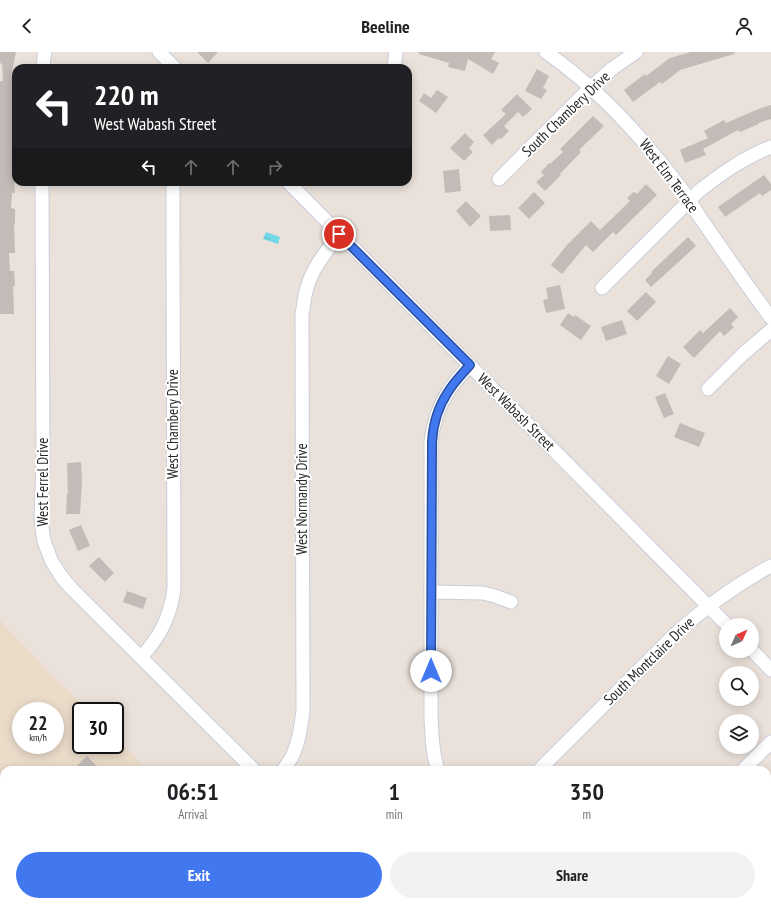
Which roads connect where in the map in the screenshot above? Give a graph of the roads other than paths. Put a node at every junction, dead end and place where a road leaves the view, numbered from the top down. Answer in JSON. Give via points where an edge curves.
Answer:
{"nodes":[{"id":1,"x":45,"y":52,"type":"edge"},
{"id":2,"x":159,"y":52,"type":"edge"},
{"id":3,"x":396,"y":52,"type":"edge"},
{"id":4,"x":546,"y":52,"type":"edge"},
{"id":5,"x":636,"y":52,"type":"edge"},
{"id":6,"x":43,"y":64,"type":"edge"},
{"id":7,"x":171,"y":64,"type":"edge"},
{"id":8,"x":394,"y":64,"type":"edge"},
{"id":9,"x":590,"y":88,"type":"junction"},
{"id":10,"x":771,"y":148,"type":"edge"},
{"id":11,"x":499,"y":179,"type":"dead end"},
{"id":12,"x":42,"y":186,"type":"edge"},
{"id":13,"x":173,"y":186,"type":"edge"},
{"id":14,"x":292,"y":186,"type":"edge"},
{"id":15,"x":689,"y":201,"type":"junction"},
{"id":16,"x":339,"y":234,"type":"junction"},
{"id":17,"x":602,"y":288,"type":"dead end"},
{"id":18,"x":771,"y":318,"type":"edge"},
{"id":19,"x":771,"y":330,"type":"edge"},
{"id":20,"x":470,"y":365,"type":"junction"},
{"id":21,"x":708,"y":389,"type":"dead end"},
{"id":22,"x":771,"y":566,"type":"edge"},
{"id":23,"x":431,"y":592,"type":"junction"},
{"id":24,"x":511,"y":602,"type":"dead end"},
{"id":25,"x":708,"y":606,"type":"junction"},
{"id":26,"x":720,"y":618,"type":"edge"},
{"id":27,"x":759,"y":657,"type":"edge"},
{"id":28,"x":141,"y":658,"type":"junction"},
{"id":29,"x":771,"y":670,"type":"edge"},
{"id":30,"x":771,"y":742,"type":"edge"},
{"id":31,"x":250,"y":766,"type":"edge"},
{"id":32,"x":286,"y":766,"type":"edge"},
{"id":33,"x":437,"y":766,"type":"edge"},
{"id":34,"x":543,"y":766,"type":"edge"},
{"id":35,"x":747,"y":766,"type":"edge"}],
"edges":[{"from":1,"to":6,"type":"street"},
{"from":2,"to":7,"type":"street"},
{"from":3,"to":8,"type":"street"},
{"from":4,"to":9,"type":"street","name":"West Elm Terrace"},
{"from":5,"to":9,"type":"street","name":"South Chambery Drive"},
{"from":9,"to":11,"type":"street","name":"South Chambery Drive"},
{"from":9,"to":15,"type":"street","name":"West Elm Terrace","via":[[647,145]]},
{"from":10,"to":15,"type":"street","via":[[729,169]]},
{"from":12,"to":28,"type":"street","name":"West Ferrel Drive","via":[[43,535],[52,562],[61,576]]},
{"from":13,"to":28,"type":"street","name":"West Chambery Drive","via":[[174,589],[161,631]]},
{"from":14,"to":16,"type":"street","name":"West Wabash Street"},
{"from":15,"to":17,"type":"street"},
{"from":15,"to":18,"type":"street","name":"West Elm Terrace"},
{"from":16,"to":20,"type":"street","name":"West Wabash Street"},
{"from":16,"to":32,"type":"street","name":"West Normandy Drive","via":[[310,278],[302,314],[303,711],[296,747]]},
{"from":19,"to":21,"type":"street"},
{"from":20,"to":23,"type":"street","via":[[443,399],[433,430]]},
{"from":20,"to":25,"type":"street","name":"West Wabash Street"},
{"from":22,"to":25,"type":"street","name":"South Montclaire Drive"},
{"from":23,"to":24,"type":"street","via":[[483,593]]},
{"from":23,"to":33,"type":"street","via":[[432,744]]},
{"from":25,"to":26,"type":"street","name":"West Wabash Street"},
{"from":25,"to":34,"type":"street","name":"South Montclaire Drive","via":[[673,636]]},
{"from":27,"to":29,"type":"street"},
{"from":28,"to":31,"type":"street","name":"West Ferrel Drive"},
{"from":30,"to":35,"type":"street"}]}
